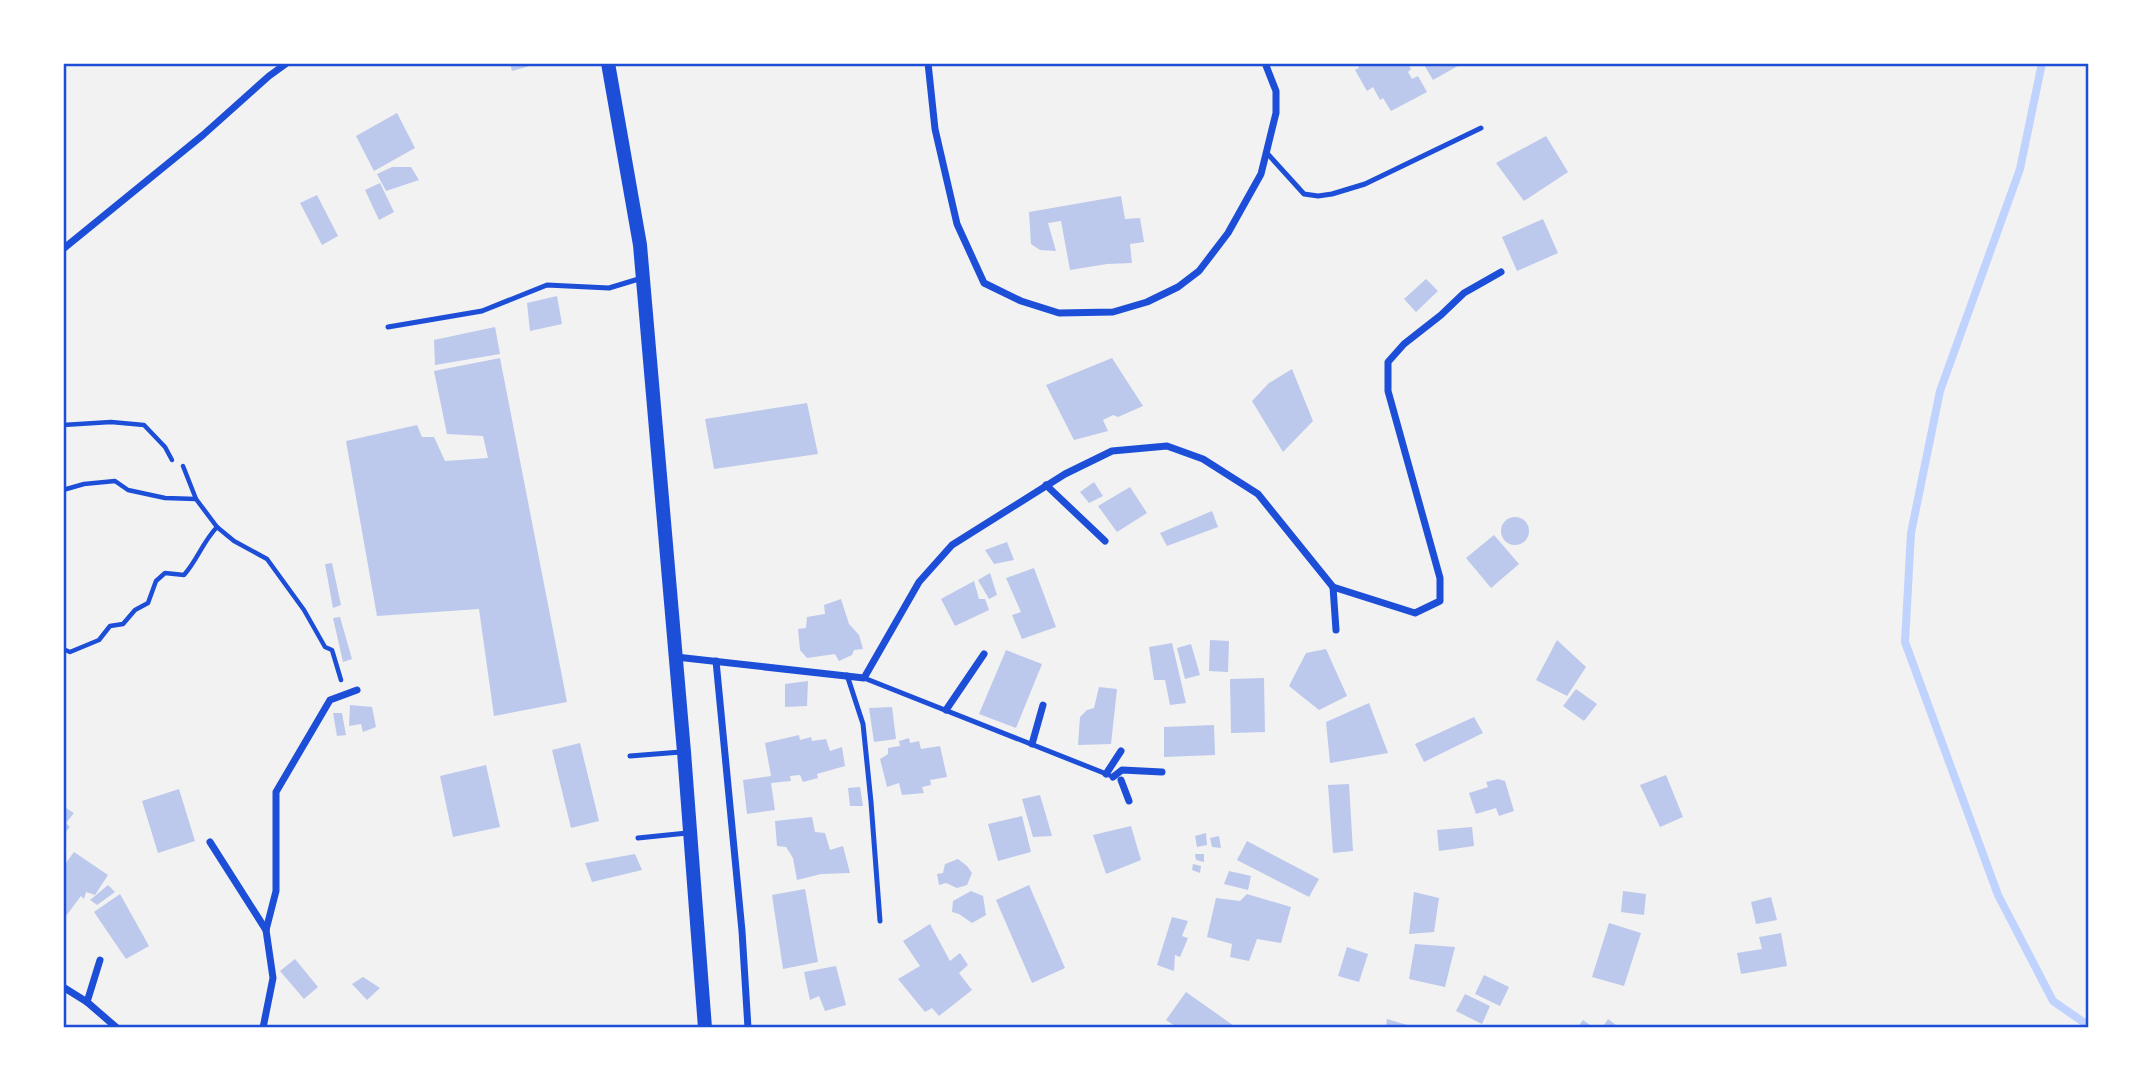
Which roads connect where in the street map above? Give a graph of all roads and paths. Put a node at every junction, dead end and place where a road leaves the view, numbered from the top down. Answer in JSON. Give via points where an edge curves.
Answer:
{"nodes":[{"id":1,"x":286,"y":63,"type":"edge"},
{"id":2,"x":608,"y":63,"type":"edge"},
{"id":3,"x":928,"y":63,"type":"edge"},
{"id":4,"x":1265,"y":63,"type":"edge"},
{"id":5,"x":1481,"y":128,"type":"dead end"},
{"id":6,"x":1266,"y":152,"type":"junction"},
{"id":7,"x":63,"y":249,"type":"edge"},
{"id":8,"x":1500,"y":272,"type":"dead end"},
{"id":9,"x":642,"y":278,"type":"junction"},
{"id":10,"x":388,"y":327,"type":"dead end"},
{"id":11,"x":63,"y":425,"type":"edge"},
{"id":12,"x":172,"y":460,"type":"dead end"},
{"id":13,"x":183,"y":466,"type":"dead end"},
{"id":14,"x":1046,"y":485,"type":"junction"},
{"id":15,"x":63,"y":490,"type":"edge"},
{"id":16,"x":196,"y":499,"type":"junction"},
{"id":17,"x":217,"y":527,"type":"junction"},
{"id":18,"x":1105,"y":541,"type":"dead end"},
{"id":19,"x":1333,"y":587,"type":"junction"},
{"id":20,"x":1336,"y":629,"type":"dead end"},
{"id":21,"x":63,"y":649,"type":"edge"},
{"id":22,"x":984,"y":654,"type":"dead end"},
{"id":23,"x":676,"y":657,"type":"junction"},
{"id":24,"x":716,"y":661,"type":"junction"},
{"id":25,"x":847,"y":675,"type":"junction"},
{"id":26,"x":864,"y":678,"type":"junction"},
{"id":27,"x":357,"y":690,"type":"dead end"},
{"id":28,"x":344,"y":695,"type":"junction"},
{"id":29,"x":1043,"y":705,"type":"dead end"},
{"id":30,"x":946,"y":710,"type":"junction"},
{"id":31,"x":1032,"y":744,"type":"junction"},
{"id":32,"x":1121,"y":751,"type":"dead end"},
{"id":33,"x":684,"y":752,"type":"junction"},
{"id":34,"x":631,"y":756,"type":"dead end"},
{"id":35,"x":1162,"y":772,"type":"dead end"},
{"id":36,"x":1113,"y":777,"type":"junction"},
{"id":37,"x":1129,"y":801,"type":"dead end"},
{"id":38,"x":690,"y":833,"type":"junction"},
{"id":39,"x":638,"y":838,"type":"dead end"},
{"id":40,"x":210,"y":842,"type":"dead end"},
{"id":41,"x":880,"y":921,"type":"dead end"},
{"id":42,"x":266,"y":930,"type":"junction"},
{"id":43,"x":100,"y":960,"type":"dead end"},
{"id":44,"x":63,"y":987,"type":"edge"},
{"id":45,"x":87,"y":1002,"type":"junction"},
{"id":46,"x":117,"y":1028,"type":"edge"},
{"id":47,"x":263,"y":1028,"type":"edge"},
{"id":48,"x":705,"y":1028,"type":"edge"},
{"id":49,"x":748,"y":1028,"type":"edge"}],
"edges":[{"from":1,"to":7,"type":"street"},
{"from":2,"to":9,"type":"main road"},
{"from":3,"to":6,"type":"street","via":[[935,129],[957,224],[984,283],[1059,313],[1113,312],[1147,302],[1199,271],[1228,233],[1261,174]]},
{"from":4,"to":6,"type":"street","via":[[1276,91],[1276,113]]},
{"from":5,"to":6,"type":"lane","via":[[1365,184],[1318,196],[1304,194]]},
{"from":8,"to":19,"type":"street","via":[[1464,293],[1388,362],[1388,391],[1440,578],[1440,601],[1415,613]]},
{"from":9,"to":10,"type":"lane","via":[[610,288],[547,285],[482,311]]},
{"from":9,"to":23,"type":"main road"},
{"from":11,"to":12,"type":"path","via":[[144,425]]},
{"from":13,"to":16,"type":"path"},
{"from":14,"to":18,"type":"street"},
{"from":14,"to":19,"type":"street","via":[[1112,451],[1167,446],[1203,459],[1258,494]]},
{"from":14,"to":26,"type":"street","via":[[952,545],[919,582]]},
{"from":15,"to":16,"type":"path","via":[[115,481],[128,490]]},
{"from":16,"to":17,"type":"path"},
{"from":17,"to":21,"type":"path","via":[[184,575],[165,573],[156,581],[148,603],[123,624],[110,626],[99,640],[69,652]]},
{"from":17,"to":28,"type":"path","via":[[267,559],[325,647],[332,650]]},
{"from":19,"to":20,"type":"street"},
{"from":22,"to":30,"type":"street"},
{"from":23,"to":24,"type":"street"},
{"from":23,"to":33,"type":"main road"},
{"from":24,"to":25,"type":"street"},
{"from":24,"to":49,"type":"street"},
{"from":25,"to":26,"type":"street"},
{"from":25,"to":41,"type":"lane","via":[[863,724]]},
{"from":26,"to":30,"type":"lane"},
{"from":27,"to":28,"type":"street"},
{"from":28,"to":42,"type":"street","via":[[331,700],[276,792],[276,891]]},
{"from":29,"to":31,"type":"street"},
{"from":30,"to":31,"type":"lane"},
{"from":31,"to":36,"type":"lane"},
{"from":32,"to":36,"type":"street"},
{"from":33,"to":34,"type":"lane"},
{"from":33,"to":38,"type":"main road"},
{"from":35,"to":36,"type":"street","via":[[1122,770]]},
{"from":36,"to":37,"type":"street"},
{"from":38,"to":39,"type":"lane"},
{"from":38,"to":48,"type":"main road"},
{"from":40,"to":42,"type":"street"},
{"from":42,"to":47,"type":"street","via":[[272,978]]},
{"from":43,"to":45,"type":"street"},
{"from":44,"to":45,"type":"street"},
{"from":45,"to":46,"type":"street"}]}
